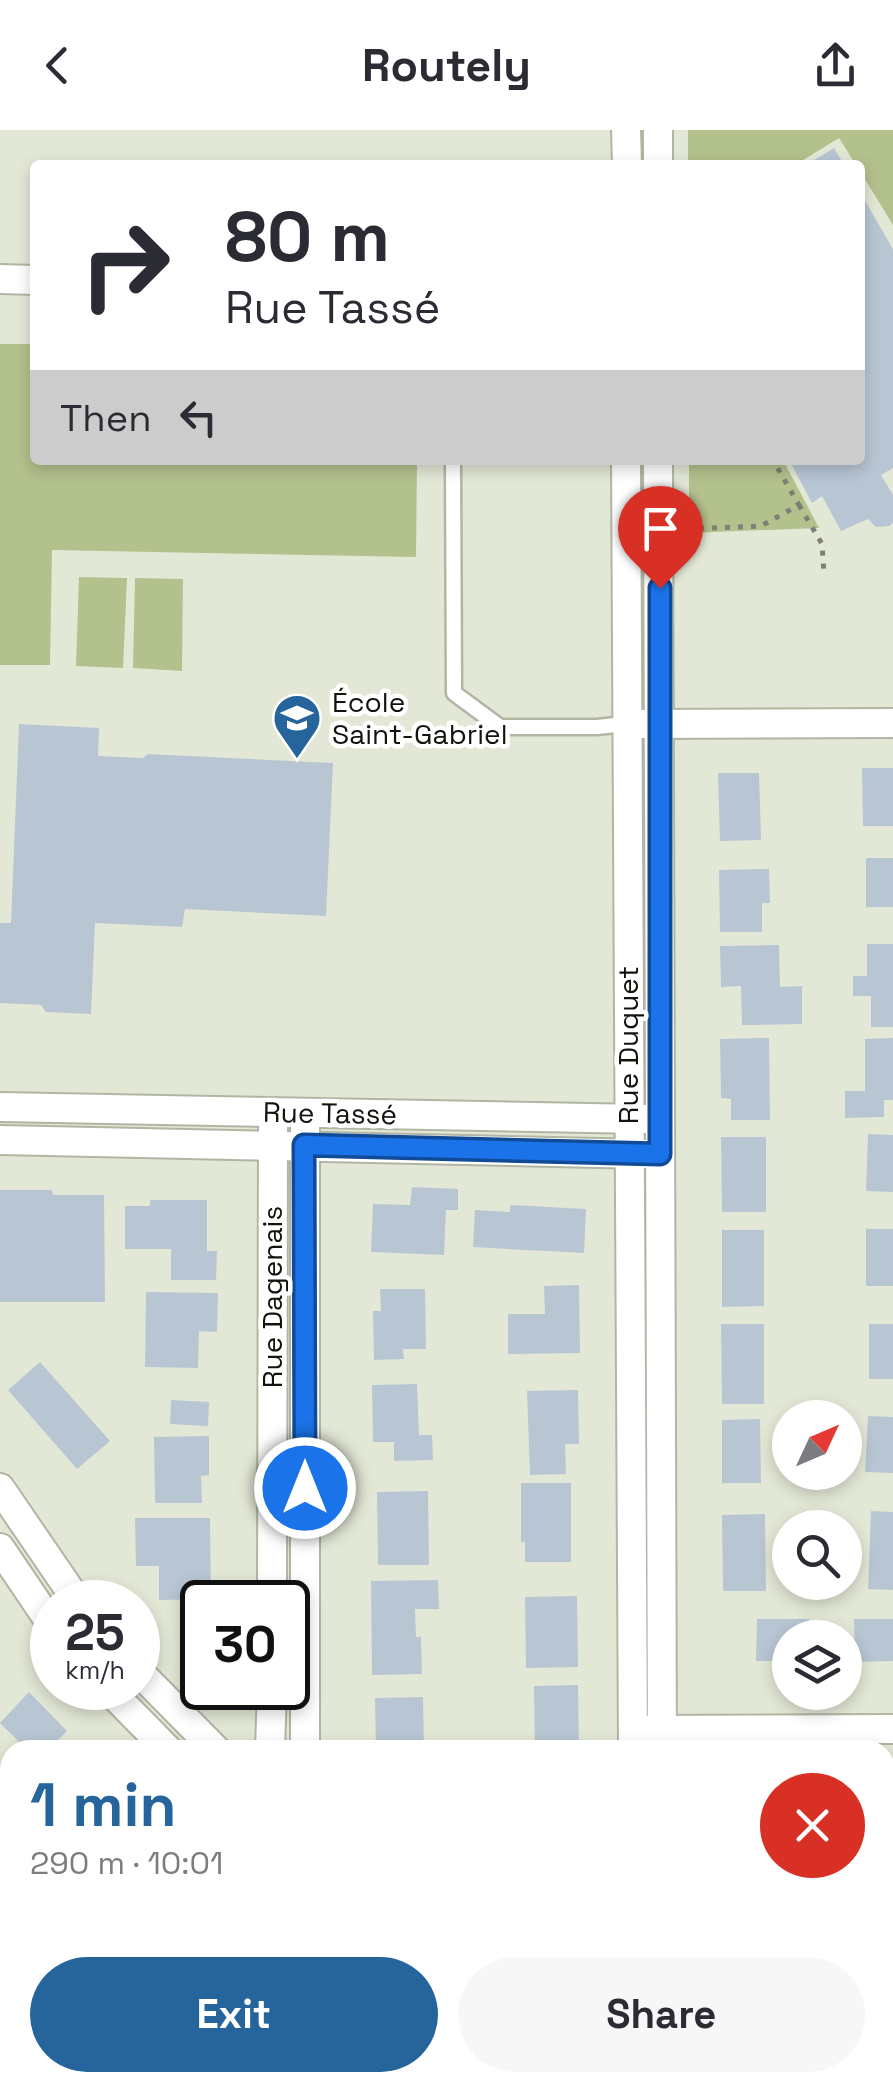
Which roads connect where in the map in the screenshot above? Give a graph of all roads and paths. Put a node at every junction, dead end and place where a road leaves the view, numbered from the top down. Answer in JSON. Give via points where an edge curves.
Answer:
{"nodes":[{"id":1,"x":626,"y":130,"type":"edge"},
{"id":2,"x":658,"y":130,"type":"edge"},
{"id":3,"x":626,"y":160,"type":"edge"},
{"id":4,"x":658,"y":160,"type":"edge"},
{"id":5,"x":0,"y":279,"type":"edge"},
{"id":6,"x":30,"y":280,"type":"edge"},
{"id":7,"x":453,"y":465,"type":"edge"},
{"id":8,"x":626,"y":465,"type":"edge"},
{"id":9,"x":658,"y":465,"type":"edge"},
{"id":10,"x":776,"y":465,"type":"edge"},
{"id":11,"x":799,"y":505,"type":"junction"},
{"id":12,"x":683,"y":529,"type":"dead end"},
{"id":13,"x":824,"y":574,"type":"dead end"},
{"id":14,"x":893,"y":722,"type":"edge"},
{"id":15,"x":625,"y":724,"type":"junction"},
{"id":16,"x":659,"y":725,"type":"junction"},
{"id":17,"x":0,"y":1107,"type":"edge"},
{"id":18,"x":273,"y":1112,"type":"junction"},
{"id":19,"x":305,"y":1112,"type":"junction"},
{"id":20,"x":628,"y":1119,"type":"junction"},
{"id":21,"x":660,"y":1119,"type":"junction"},
{"id":22,"x":0,"y":1140,"type":"edge"},
{"id":23,"x":272,"y":1144,"type":"junction"},
{"id":24,"x":304,"y":1145,"type":"junction"},
{"id":25,"x":628,"y":1153,"type":"junction"},
{"id":26,"x":660,"y":1154,"type":"junction"},
{"id":27,"x":0,"y":1488,"type":"edge"},
{"id":28,"x":0,"y":1548,"type":"edge"},
{"id":29,"x":63,"y":1580,"type":"edge"},
{"id":30,"x":272,"y":1580,"type":"edge"},
{"id":31,"x":30,"y":1592,"type":"edge"},
{"id":32,"x":160,"y":1694,"type":"edge"},
{"id":33,"x":129,"y":1710,"type":"edge"},
{"id":34,"x":271,"y":1710,"type":"edge"},
{"id":35,"x":893,"y":1729,"type":"edge"},
{"id":36,"x":158,"y":1740,"type":"edge"},
{"id":37,"x":206,"y":1740,"type":"edge"},
{"id":38,"x":270,"y":1740,"type":"edge"},
{"id":39,"x":305,"y":1740,"type":"edge"},
{"id":40,"x":633,"y":1740,"type":"edge"},
{"id":41,"x":661,"y":1740,"type":"edge"}],
"edges":[{"from":1,"to":3,"type":"street"},
{"from":2,"to":4,"type":"street"},
{"from":5,"to":6,"type":"street"},
{"from":7,"to":15,"type":"lane","via":[[454,693],[500,728]]},
{"from":8,"to":15,"type":"street","name":"Rue Duquet"},
{"from":9,"to":16,"type":"street","name":"Rue Duquet"},
{"from":10,"to":11,"type":"path"},
{"from":11,"to":12,"type":"path","via":[[761,526]]},
{"from":11,"to":13,"type":"path","via":[[822,544]]},
{"from":14,"to":16,"type":"street"},
{"from":15,"to":16,"type":"street"},
{"from":15,"to":20,"type":"street","name":"Rue Duquet"},
{"from":16,"to":21,"type":"street","name":"Rue Duquet"},
{"from":17,"to":18,"type":"street","name":"Rue Tassé"},
{"from":18,"to":19,"type":"street","name":"Rue Tassé"},
{"from":18,"to":23,"type":"street","name":"Rue Dagenais"},
{"from":19,"to":20,"type":"street","name":"Rue Tassé"},
{"from":19,"to":24,"type":"street","name":"Rue Dagenais"},
{"from":20,"to":21,"type":"street","name":"Rue Tassé"},
{"from":20,"to":25,"type":"street","name":"Rue Duquet"},
{"from":21,"to":26,"type":"street","name":"Rue Duquet"},
{"from":22,"to":23,"type":"street","name":"Rue Tassé"},
{"from":23,"to":24,"type":"street","name":"Rue Tassé"},
{"from":23,"to":30,"type":"street","name":"Rue Dagenais"},
{"from":24,"to":25,"type":"street","name":"Rue Tassé"},
{"from":24,"to":39,"type":"street","name":"Rue Dagenais"},
{"from":25,"to":26,"type":"street","name":"Rue Tassé"},
{"from":25,"to":40,"type":"street","name":"Rue Duquet"},
{"from":26,"to":41,"type":"street","name":"Rue Duquet"},
{"from":27,"to":29,"type":"street"},
{"from":28,"to":31,"type":"street"},
{"from":32,"to":37,"type":"street"},
{"from":33,"to":36,"type":"street"},
{"from":34,"to":38,"type":"street"},
{"from":35,"to":41,"type":"street"},
{"from":40,"to":41,"type":"street"}]}
